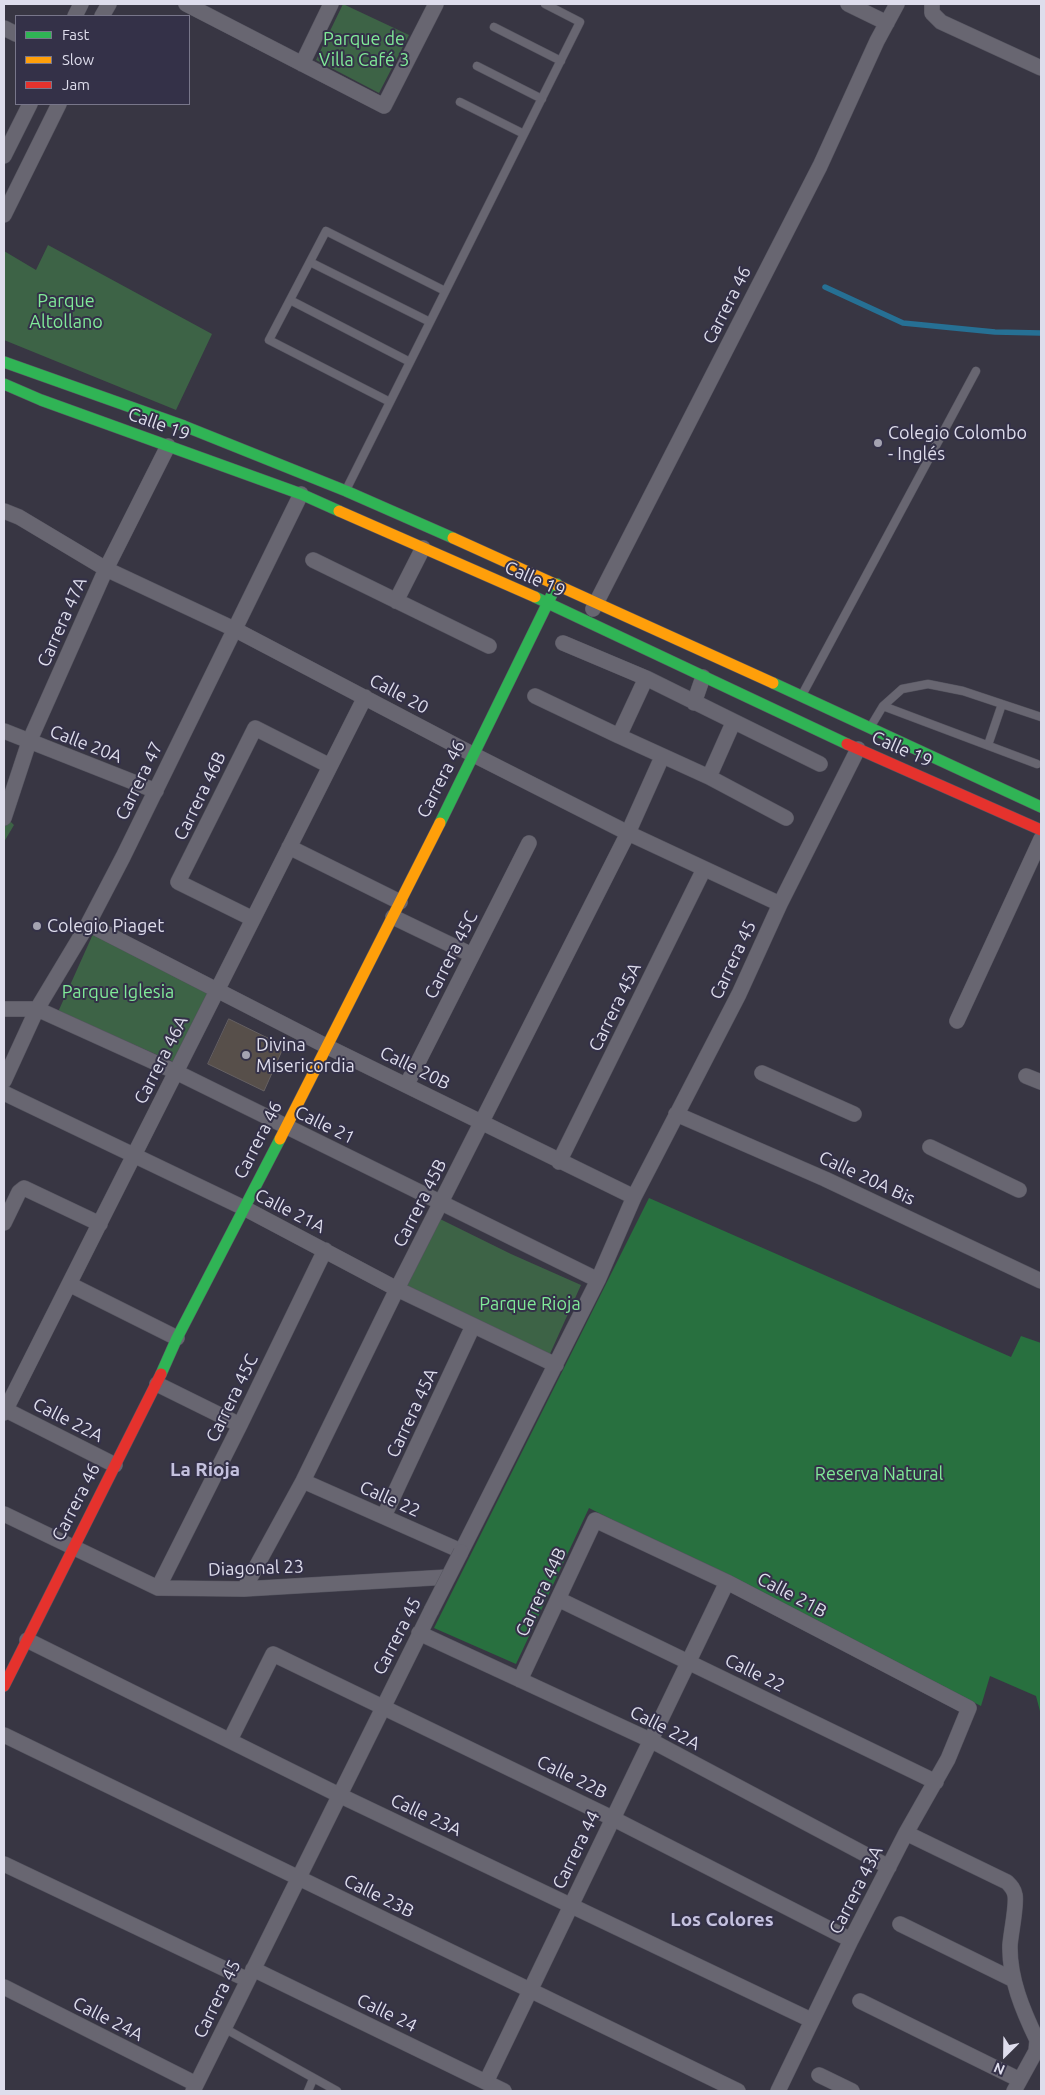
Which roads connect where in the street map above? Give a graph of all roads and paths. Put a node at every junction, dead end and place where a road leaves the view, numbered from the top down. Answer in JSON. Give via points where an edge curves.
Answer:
{"nodes":[{"id":1,"x":81,"y":4,"type":"edge"},
{"id":2,"x":109,"y":4,"type":"edge"},
{"id":3,"x":186,"y":4,"type":"edge"},
{"id":4,"x":331,"y":4,"type":"edge"},
{"id":5,"x":436,"y":4,"type":"edge"},
{"id":6,"x":545,"y":4,"type":"edge"},
{"id":7,"x":848,"y":4,"type":"edge"},
{"id":8,"x":897,"y":4,"type":"edge"},
{"id":9,"x":932,"y":4,"type":"edge"},
{"id":10,"x":75,"y":15,"type":"edge"},
{"id":11,"x":103,"y":15,"type":"edge"},
{"id":12,"x":887,"y":23,"type":"junction"},
{"id":13,"x":494,"y":27,"type":"dead end"},
{"id":14,"x":561,"y":61,"type":"junction"},
{"id":15,"x":302,"y":64,"type":"junction"},
{"id":16,"x":477,"y":66,"type":"dead end"},
{"id":17,"x":1041,"y":68,"type":"edge"},
{"id":18,"x":542,"y":99,"type":"junction"},
{"id":19,"x":460,"y":102,"type":"dead end"},
{"id":20,"x":30,"y":105,"type":"edge"},
{"id":21,"x":59,"y":105,"type":"edge"},
{"id":22,"x":524,"y":134,"type":"junction"},
{"id":23,"x":4,"y":156,"type":"edge"},
{"id":24,"x":4,"y":215,"type":"edge"},
{"id":25,"x":310,"y":262,"type":"junction"},
{"id":26,"x":445,"y":291,"type":"junction"},
{"id":27,"x":290,"y":300,"type":"junction"},
{"id":28,"x":430,"y":322,"type":"junction"},
{"id":29,"x":4,"y":362,"type":"edge"},
{"id":30,"x":410,"y":362,"type":"junction"},
{"id":31,"x":976,"y":371,"type":"dead end"},
{"id":32,"x":4,"y":384,"type":"edge"},
{"id":33,"x":390,"y":402,"type":"junction"},
{"id":34,"x":168,"y":446,"type":"junction"},
{"id":35,"x":346,"y":490,"type":"junction"},
{"id":36,"x":301,"y":494,"type":"junction"},
{"id":37,"x":4,"y":511,"type":"edge"},
{"id":38,"x":423,"y":548,"type":"junction"},
{"id":39,"x":313,"y":560,"type":"dead end"},
{"id":40,"x":106,"y":568,"type":"junction"},
{"id":41,"x":557,"y":584,"type":"junction"},
{"id":42,"x":396,"y":601,"type":"junction"},
{"id":43,"x":596,"y":602,"type":"junction"},
{"id":44,"x":548,"y":604,"type":"junction"},
{"id":45,"x":586,"y":622,"type":"junction"},
{"id":46,"x":234,"y":630,"type":"junction"},
{"id":47,"x":564,"y":643,"type":"dead end"},
{"id":48,"x":489,"y":646,"type":"dead end"},
{"id":49,"x":703,"y":677,"type":"junction"},
{"id":50,"x":646,"y":678,"type":"junction"},
{"id":51,"x":535,"y":696,"type":"dead end"},
{"id":52,"x":801,"y":696,"type":"junction"},
{"id":53,"x":365,"y":697,"type":"junction"},
{"id":54,"x":694,"y":703,"type":"junction"},
{"id":55,"x":1002,"y":704,"type":"junction"},
{"id":56,"x":883,"y":706,"type":"junction"},
{"id":57,"x":1041,"y":717,"type":"edge"},
{"id":58,"x":733,"y":723,"type":"junction"},
{"id":59,"x":870,"y":729,"type":"junction"},
{"id":60,"x":4,"y":731,"type":"edge"},
{"id":61,"x":620,"y":736,"type":"junction"},
{"id":62,"x":30,"y":742,"type":"junction"},
{"id":63,"x":988,"y":745,"type":"junction"},
{"id":64,"x":858,"y":749,"type":"junction"},
{"id":65,"x":474,"y":756,"type":"junction"},
{"id":66,"x":662,"y":756,"type":"junction"},
{"id":67,"x":820,"y":764,"type":"dead end"},
{"id":68,"x":1037,"y":764,"type":"dead end"},
{"id":69,"x":330,"y":766,"type":"junction"},
{"id":70,"x":709,"y":777,"type":"junction"},
{"id":71,"x":156,"y":791,"type":"junction"},
{"id":72,"x":1041,"y":807,"type":"edge"},
{"id":73,"x":4,"y":818,"type":"edge"},
{"id":74,"x":786,"y":818,"type":"dead end"},
{"id":75,"x":1041,"y":830,"type":"edge"},
{"id":76,"x":628,"y":833,"type":"junction"},
{"id":77,"x":1041,"y":839,"type":"edge"},
{"id":78,"x":529,"y":843,"type":"dead end"},
{"id":79,"x":289,"y":847,"type":"junction"},
{"id":80,"x":704,"y":869,"type":"junction"},
{"id":81,"x":400,"y":902,"type":"junction"},
{"id":82,"x":780,"y":904,"type":"junction"},
{"id":83,"x":393,"y":917,"type":"junction"},
{"id":84,"x":253,"y":919,"type":"junction"},
{"id":85,"x":88,"y":924,"type":"junction"},
{"id":86,"x":472,"y":955,"type":"junction"},
{"id":87,"x":216,"y":990,"type":"junction"},
{"id":88,"x":4,"y":1008,"type":"edge"},
{"id":89,"x":37,"y":1008,"type":"junction"},
{"id":90,"x":957,"y":1022,"type":"dead end"},
{"id":91,"x":328,"y":1046,"type":"junction"},
{"id":92,"x":176,"y":1072,"type":"junction"},
{"id":93,"x":762,"y":1073,"type":"dead end"},
{"id":94,"x":1026,"y":1076,"type":"dead end"},
{"id":95,"x":4,"y":1081,"type":"edge"},
{"id":96,"x":1041,"y":1082,"type":"edge"},
{"id":97,"x":407,"y":1084,"type":"junction"},
{"id":98,"x":4,"y":1093,"type":"edge"},
{"id":99,"x":676,"y":1114,"type":"junction"},
{"id":100,"x":854,"y":1114,"type":"dead end"},
{"id":101,"x":482,"y":1123,"type":"junction"},
{"id":102,"x":286,"y":1127,"type":"junction"},
{"id":103,"x":930,"y":1147,"type":"dead end"},
{"id":104,"x":134,"y":1155,"type":"junction"},
{"id":105,"x":559,"y":1162,"type":"junction"},
{"id":106,"x":1019,"y":1190,"type":"dead end"},
{"id":107,"x":637,"y":1192,"type":"junction"},
{"id":108,"x":442,"y":1202,"type":"junction"},
{"id":109,"x":244,"y":1208,"type":"junction"},
{"id":110,"x":4,"y":1223,"type":"edge"},
{"id":111,"x":100,"y":1224,"type":"junction"},
{"id":112,"x":325,"y":1250,"type":"junction"},
{"id":113,"x":598,"y":1280,"type":"junction"},
{"id":114,"x":1041,"y":1281,"type":"edge"},
{"id":115,"x":69,"y":1284,"type":"junction"},
{"id":116,"x":396,"y":1289,"type":"junction"},
{"id":117,"x":473,"y":1326,"type":"junction"},
{"id":118,"x":177,"y":1338,"type":"junction"},
{"id":119,"x":556,"y":1365,"type":"junction"},
{"id":120,"x":157,"y":1384,"type":"junction"},
{"id":121,"x":4,"y":1411,"type":"edge"},
{"id":122,"x":240,"y":1426,"type":"junction"},
{"id":123,"x":115,"y":1465,"type":"junction"},
{"id":124,"x":303,"y":1481,"type":"junction"},
{"id":125,"x":4,"y":1514,"type":"edge"},
{"id":126,"x":384,"y":1516,"type":"junction"},
{"id":127,"x":595,"y":1520,"type":"joint"},
{"id":128,"x":73,"y":1548,"type":"junction"},
{"id":129,"x":461,"y":1551,"type":"junction"},
{"id":130,"x":448,"y":1577,"type":"dead end"},
{"id":131,"x":727,"y":1582,"type":"junction"},
{"id":132,"x":158,"y":1588,"type":"junction"},
{"id":133,"x":244,"y":1589,"type":"junction"},
{"id":134,"x":558,"y":1599,"type":"junction"},
{"id":135,"x":419,"y":1633,"type":"junction"},
{"id":136,"x":27,"y":1640,"type":"junction"},
{"id":137,"x":9,"y":1662,"type":"edge"},
{"id":138,"x":689,"y":1662,"type":"junction"},
{"id":139,"x":520,"y":1680,"type":"junction"},
{"id":140,"x":4,"y":1686,"type":"edge"},
{"id":141,"x":382,"y":1707,"type":"junction"},
{"id":142,"x":968,"y":1708,"type":"joint"},
{"id":143,"x":4,"y":1735,"type":"edge"},
{"id":144,"x":230,"y":1740,"type":"junction"},
{"id":145,"x":650,"y":1740,"type":"junction"},
{"id":146,"x":936,"y":1782,"type":"junction"},
{"id":147,"x":339,"y":1795,"type":"junction"},
{"id":148,"x":612,"y":1818,"type":"junction"},
{"id":149,"x":906,"y":1833,"type":"junction"},
{"id":150,"x":4,"y":1864,"type":"edge"},
{"id":151,"x":889,"y":1867,"type":"junction"},
{"id":152,"x":298,"y":1878,"type":"junction"},
{"id":153,"x":570,"y":1905,"type":"junction"},
{"id":154,"x":900,"y":1924,"type":"dead end"},
{"id":155,"x":851,"y":1940,"type":"junction"},
{"id":156,"x":251,"y":1974,"type":"junction"},
{"id":157,"x":1014,"y":1980,"type":"junction"},
{"id":158,"x":4,"y":1987,"type":"edge"},
{"id":159,"x":529,"y":1990,"type":"junction"},
{"id":160,"x":860,"y":2001,"type":"dead end"},
{"id":161,"x":810,"y":2020,"type":"junction"},
{"id":162,"x":224,"y":2028,"type":"junction"},
{"id":163,"x":819,"y":2075,"type":"dead end"},
{"id":164,"x":313,"y":2079,"type":"junction"},
{"id":165,"x":486,"y":2082,"type":"junction"},
{"id":166,"x":1017,"y":2086,"type":"edge"},
{"id":167,"x":195,"y":2088,"type":"edge"},
{"id":168,"x":308,"y":2091,"type":"edge"},
{"id":169,"x":337,"y":2091,"type":"edge"},
{"id":170,"x":504,"y":2091,"type":"edge"},
{"id":171,"x":738,"y":2091,"type":"edge"},
{"id":172,"x":778,"y":2091,"type":"edge"},
{"id":173,"x":852,"y":2091,"type":"edge"}],
"edges":[{"from":1,"to":10,"type":"street"},
{"from":2,"to":11,"type":"street"},
{"from":3,"to":15,"type":"street"},
{"from":4,"to":15,"type":"street"},
{"from":5,"to":15,"type":"street","via":[[384,106]]},
{"from":6,"to":14,"type":"lane","via":[[580,22]]},
{"from":7,"to":12,"type":"street"},
{"from":8,"to":12,"type":"street","name":"Carrera 46"},
{"from":9,"to":17,"type":"street","via":[[932,13],[941,22]]},
{"from":12,"to":43,"type":"street","name":"Carrera 46","via":[[820,166]]},
{"from":13,"to":14,"type":"lane"},
{"from":14,"to":18,"type":"lane"},
{"from":16,"to":18,"type":"lane"},
{"from":18,"to":22,"type":"lane"},
{"from":19,"to":22,"type":"lane"},
{"from":20,"to":23,"type":"street"},
{"from":21,"to":24,"type":"street"},
{"from":22,"to":26,"type":"lane"},
{"from":25,"to":26,"type":"lane","via":[[326,231]]},
{"from":25,"to":27,"type":"lane"},
{"from":25,"to":28,"type":"lane"},
{"from":26,"to":28,"type":"lane"},
{"from":27,"to":30,"type":"lane"},
{"from":27,"to":33,"type":"lane","via":[[269,340]]},
{"from":28,"to":30,"type":"lane"},
{"from":29,"to":35,"type":"main road","name":"Calle 19","via":[[184,426]]},
{"from":30,"to":33,"type":"lane"},
{"from":31,"to":52,"type":"lane"},
{"from":32,"to":34,"type":"main road","name":"Calle 19"},
{"from":33,"to":35,"type":"lane"},
{"from":34,"to":36,"type":"main road","name":"Calle 19"},
{"from":34,"to":40,"type":"street","name":"Carrera 47A"},
{"from":35,"to":41,"type":"main road","name":"Calle 19"},
{"from":36,"to":38,"type":"main road","name":"Calle 19"},
{"from":36,"to":46,"type":"street","name":"Carrera 47"},
{"from":37,"to":40,"type":"street","name":"Calle 20"},
{"from":38,"to":42,"type":"street"},
{"from":38,"to":44,"type":"main road","name":"Calle 19"},
{"from":39,"to":42,"type":"street"},
{"from":40,"to":46,"type":"street","name":"Calle 20"},
{"from":40,"to":62,"type":"street","name":"Carrera 47A"},
{"from":41,"to":43,"type":"main road","name":"Calle 19"},
{"from":41,"to":44,"type":"main road","name":"Carrera 46"},
{"from":42,"to":48,"type":"street"},
{"from":43,"to":45,"type":"street","name":"Carrera 46"},
{"from":43,"to":52,"type":"main road","name":"Calle 19"},
{"from":44,"to":45,"type":"main road","name":"Calle 19"},
{"from":44,"to":65,"type":"main road","name":"Carrera 46"},
{"from":45,"to":49,"type":"main road","name":"Calle 19"},
{"from":46,"to":53,"type":"street","name":"Calle 20"},
{"from":46,"to":71,"type":"street","name":"Carrera 47"},
{"from":47,"to":50,"type":"street"},
{"from":49,"to":54,"type":"street"},
{"from":49,"to":64,"type":"main road","name":"Calle 19"},
{"from":50,"to":54,"type":"street"},
{"from":50,"to":61,"type":"street"},
{"from":51,"to":61,"type":"street"},
{"from":52,"to":59,"type":"main road","name":"Calle 19"},
{"from":53,"to":65,"type":"street","name":"Calle 20"},
{"from":53,"to":69,"type":"street","name":"Carrera 46A"},
{"from":54,"to":58,"type":"street"},
{"from":55,"to":56,"type":"lane","via":[[963,690],[928,684],[902,690]]},
{"from":55,"to":57,"type":"lane"},
{"from":55,"to":63,"type":"lane"},
{"from":56,"to":59,"type":"lane"},
{"from":56,"to":63,"type":"lane"},
{"from":58,"to":67,"type":"street"},
{"from":58,"to":70,"type":"street"},
{"from":59,"to":72,"type":"main road","name":"Calle 19"},
{"from":60,"to":62,"type":"street","name":"Calle 20A"},
{"from":61,"to":66,"type":"street"},
{"from":62,"to":71,"type":"street","name":"Calle 20A"},
{"from":62,"to":73,"type":"street","name":"Carrera 47A"},
{"from":63,"to":68,"type":"lane"},
{"from":64,"to":75,"type":"main road","name":"Calle 19"},
{"from":64,"to":82,"type":"street","name":"Carrera 45"},
{"from":65,"to":76,"type":"street","name":"Calle 20"},
{"from":65,"to":81,"type":"main road","name":"Carrera 46"},
{"from":66,"to":70,"type":"street"},
{"from":66,"to":76,"type":"street","name":"Carrera 45B"},
{"from":69,"to":79,"type":"street","name":"Carrera 46A"},
{"from":69,"to":84,"type":"street","name":"Carrera 46B","via":[[255,728],[178,882]]},
{"from":70,"to":74,"type":"street"},
{"from":71,"to":85,"type":"street","name":"Carrera 47"},
{"from":76,"to":80,"type":"street","name":"Calle 20"},
{"from":76,"to":101,"type":"street","name":"Carrera 45B"},
{"from":77,"to":90,"type":"street"},
{"from":78,"to":86,"type":"street","name":"Carrera 45C"},
{"from":79,"to":81,"type":"street"},
{"from":79,"to":84,"type":"street","name":"Carrera 46A"},
{"from":80,"to":82,"type":"street","name":"Calle 20"},
{"from":80,"to":105,"type":"street","name":"Carrera 45A"},
{"from":81,"to":83,"type":"main road","name":"Carrera 46"},
{"from":82,"to":99,"type":"street","name":"Carrera 45","via":[[739,994]]},
{"from":83,"to":86,"type":"street"},
{"from":83,"to":91,"type":"main road","name":"Carrera 46"},
{"from":84,"to":87,"type":"street","name":"Carrera 46A"},
{"from":85,"to":87,"type":"street","name":"Calle 20B"},
{"from":85,"to":89,"type":"street","name":"Carrera 47"},
{"from":86,"to":97,"type":"street","name":"Carrera 45C"},
{"from":87,"to":91,"type":"street","name":"Calle 20B"},
{"from":87,"to":92,"type":"street","name":"Carrera 46A"},
{"from":88,"to":89,"type":"street","name":"Calle 21"},
{"from":89,"to":92,"type":"street","name":"Calle 21"},
{"from":89,"to":95,"type":"street","name":"Carrera 47"},
{"from":91,"to":97,"type":"street","name":"Calle 20B"},
{"from":91,"to":102,"type":"main road","name":"Carrera 46"},
{"from":92,"to":102,"type":"street","name":"Calle 21"},
{"from":92,"to":104,"type":"street","name":"Carrera 46A"},
{"from":93,"to":100,"type":"street"},
{"from":94,"to":96,"type":"street"},
{"from":97,"to":101,"type":"street","name":"Calle 20B"},
{"from":98,"to":104,"type":"street","name":"Calle 21A"},
{"from":99,"to":107,"type":"street","name":"Carrera 45"},
{"from":99,"to":114,"type":"street","name":"Calle 20A Bis","via":[[825,1178]]},
{"from":101,"to":105,"type":"street","name":"Calle 20B"},
{"from":101,"to":108,"type":"street","name":"Carrera 45B"},
{"from":102,"to":108,"type":"street","name":"Calle 21"},
{"from":102,"to":109,"type":"main road","name":"Carrera 46"},
{"from":103,"to":106,"type":"street"},
{"from":104,"to":109,"type":"street","name":"Calle 21A"},
{"from":104,"to":111,"type":"street","name":"Carrera 46A"},
{"from":105,"to":107,"type":"street","name":"Calle 20B"},
{"from":107,"to":113,"type":"street","name":"Carrera 45"},
{"from":108,"to":113,"type":"street","name":"Calle 21"},
{"from":108,"to":116,"type":"street","name":"Carrera 45B"},
{"from":109,"to":112,"type":"street","name":"Calle 21A"},
{"from":109,"to":118,"type":"main road","name":"Carrera 46"},
{"from":110,"to":111,"type":"street","via":[[24,1188]]},
{"from":111,"to":115,"type":"street","name":"Carrera 46A"},
{"from":112,"to":116,"type":"street","name":"Calle 21A"},
{"from":112,"to":122,"type":"street","name":"Carrera 45C"},
{"from":113,"to":119,"type":"street","name":"Carrera 45"},
{"from":115,"to":118,"type":"street"},
{"from":115,"to":121,"type":"street","name":"Carrera 46A"},
{"from":116,"to":117,"type":"street","name":"Calle 21A"},
{"from":116,"to":124,"type":"street","name":"Carrera 45B"},
{"from":117,"to":119,"type":"street","name":"Calle 21A"},
{"from":117,"to":126,"type":"street","name":"Carrera 45A"},
{"from":118,"to":120,"type":"main road","name":"Carrera 46"},
{"from":119,"to":129,"type":"street","name":"Carrera 45"},
{"from":120,"to":122,"type":"street"},
{"from":120,"to":123,"type":"main road","name":"Carrera 46"},
{"from":121,"to":123,"type":"street","name":"Calle 22A"},
{"from":122,"to":132,"type":"street","name":"Carrera 45C"},
{"from":123,"to":128,"type":"main road","name":"Carrera 46"},
{"from":124,"to":126,"type":"street","name":"Calle 22"},
{"from":124,"to":133,"type":"street","name":"Carrera 45B"},
{"from":125,"to":128,"type":"street","name":"Diagonal 23"},
{"from":126,"to":129,"type":"street","name":"Calle 22"},
{"from":127,"to":131,"type":"street","name":"Calle 21B"},
{"from":127,"to":134,"type":"street","name":"Carrera 44B"},
{"from":128,"to":132,"type":"street","name":"Diagonal 23"},
{"from":128,"to":136,"type":"main road","name":"Carrera 46"},
{"from":129,"to":135,"type":"street","name":"Carrera 45","bridge":true},
{"from":130,"to":133,"type":"street","name":"Diagonal 23"},
{"from":131,"to":138,"type":"street","name":"Carrera 44"},
{"from":131,"to":142,"type":"street","name":"Calle 21B"},
{"from":132,"to":133,"type":"street","name":"Diagonal 23"},
{"from":134,"to":138,"type":"street","name":"Calle 22"},
{"from":134,"to":139,"type":"street","name":"Carrera 44B"},
{"from":135,"to":139,"type":"street","name":"Calle 22A"},
{"from":135,"to":141,"type":"street","name":"Carrera 45"},
{"from":136,"to":137,"type":"main road","name":"Carrera 46"},
{"from":136,"to":144,"type":"street","name":"Calle 23A"},
{"from":137,"to":140,"type":"main road","name":"Carrera 46"},
{"from":138,"to":145,"type":"street","name":"Carrera 44"},
{"from":138,"to":146,"type":"street","name":"Calle 22"},
{"from":139,"to":145,"type":"street","name":"Calle 22A"},
{"from":141,"to":144,"type":"street","name":"Calle 22B","via":[[274,1654]]},
{"from":141,"to":147,"type":"street","name":"Carrera 45"},
{"from":141,"to":148,"type":"street","name":"Calle 22B"},
{"from":142,"to":146,"type":"street","name":"Carrera 43A"},
{"from":143,"to":152,"type":"street","name":"Calle 23B"},
{"from":144,"to":147,"type":"street","name":"Calle 23A"},
{"from":145,"to":148,"type":"street","name":"Carrera 44"},
{"from":145,"to":151,"type":"street","name":"Calle 22A"},
{"from":146,"to":149,"type":"street","name":"Carrera 43A"},
{"from":147,"to":152,"type":"street","name":"Carrera 45"},
{"from":147,"to":153,"type":"street","name":"Calle 23A"},
{"from":148,"to":153,"type":"street","name":"Carrera 44"},
{"from":148,"to":155,"type":"street","name":"Calle 22B"},
{"from":149,"to":151,"type":"street","name":"Carrera 43A"},
{"from":149,"to":157,"type":"street","via":[[1007,1882],[1013,1888],[1016,1896],[1010,1960]]},
{"from":150,"to":156,"type":"street","name":"Calle 24"},
{"from":151,"to":155,"type":"street","name":"Carrera 43A"},
{"from":152,"to":156,"type":"street","name":"Carrera 45"},
{"from":152,"to":159,"type":"street","name":"Calle 23B"},
{"from":153,"to":159,"type":"street","name":"Carrera 44"},
{"from":153,"to":161,"type":"street","name":"Calle 23A"},
{"from":154,"to":157,"type":"street"},
{"from":155,"to":161,"type":"street","name":"Carrera 43A"},
{"from":156,"to":162,"type":"street","name":"Carrera 45"},
{"from":156,"to":165,"type":"street","name":"Calle 24"},
{"from":157,"to":166,"type":"street","via":[[1037,2040],[1036,2051]]},
{"from":158,"to":167,"type":"street","name":"Calle 24A"},
{"from":159,"to":165,"type":"street","name":"Carrera 44"},
{"from":159,"to":171,"type":"street","name":"Calle 23B"},
{"from":160,"to":166,"type":"street"},
{"from":161,"to":172,"type":"street","name":"Carrera 43A"},
{"from":162,"to":164,"type":"lane"},
{"from":162,"to":167,"type":"street","name":"Carrera 45"},
{"from":163,"to":173,"type":"street"},
{"from":164,"to":168,"type":"lane"},
{"from":164,"to":169,"type":"lane"},
{"from":165,"to":170,"type":"street","name":"Calle 24"}]}
